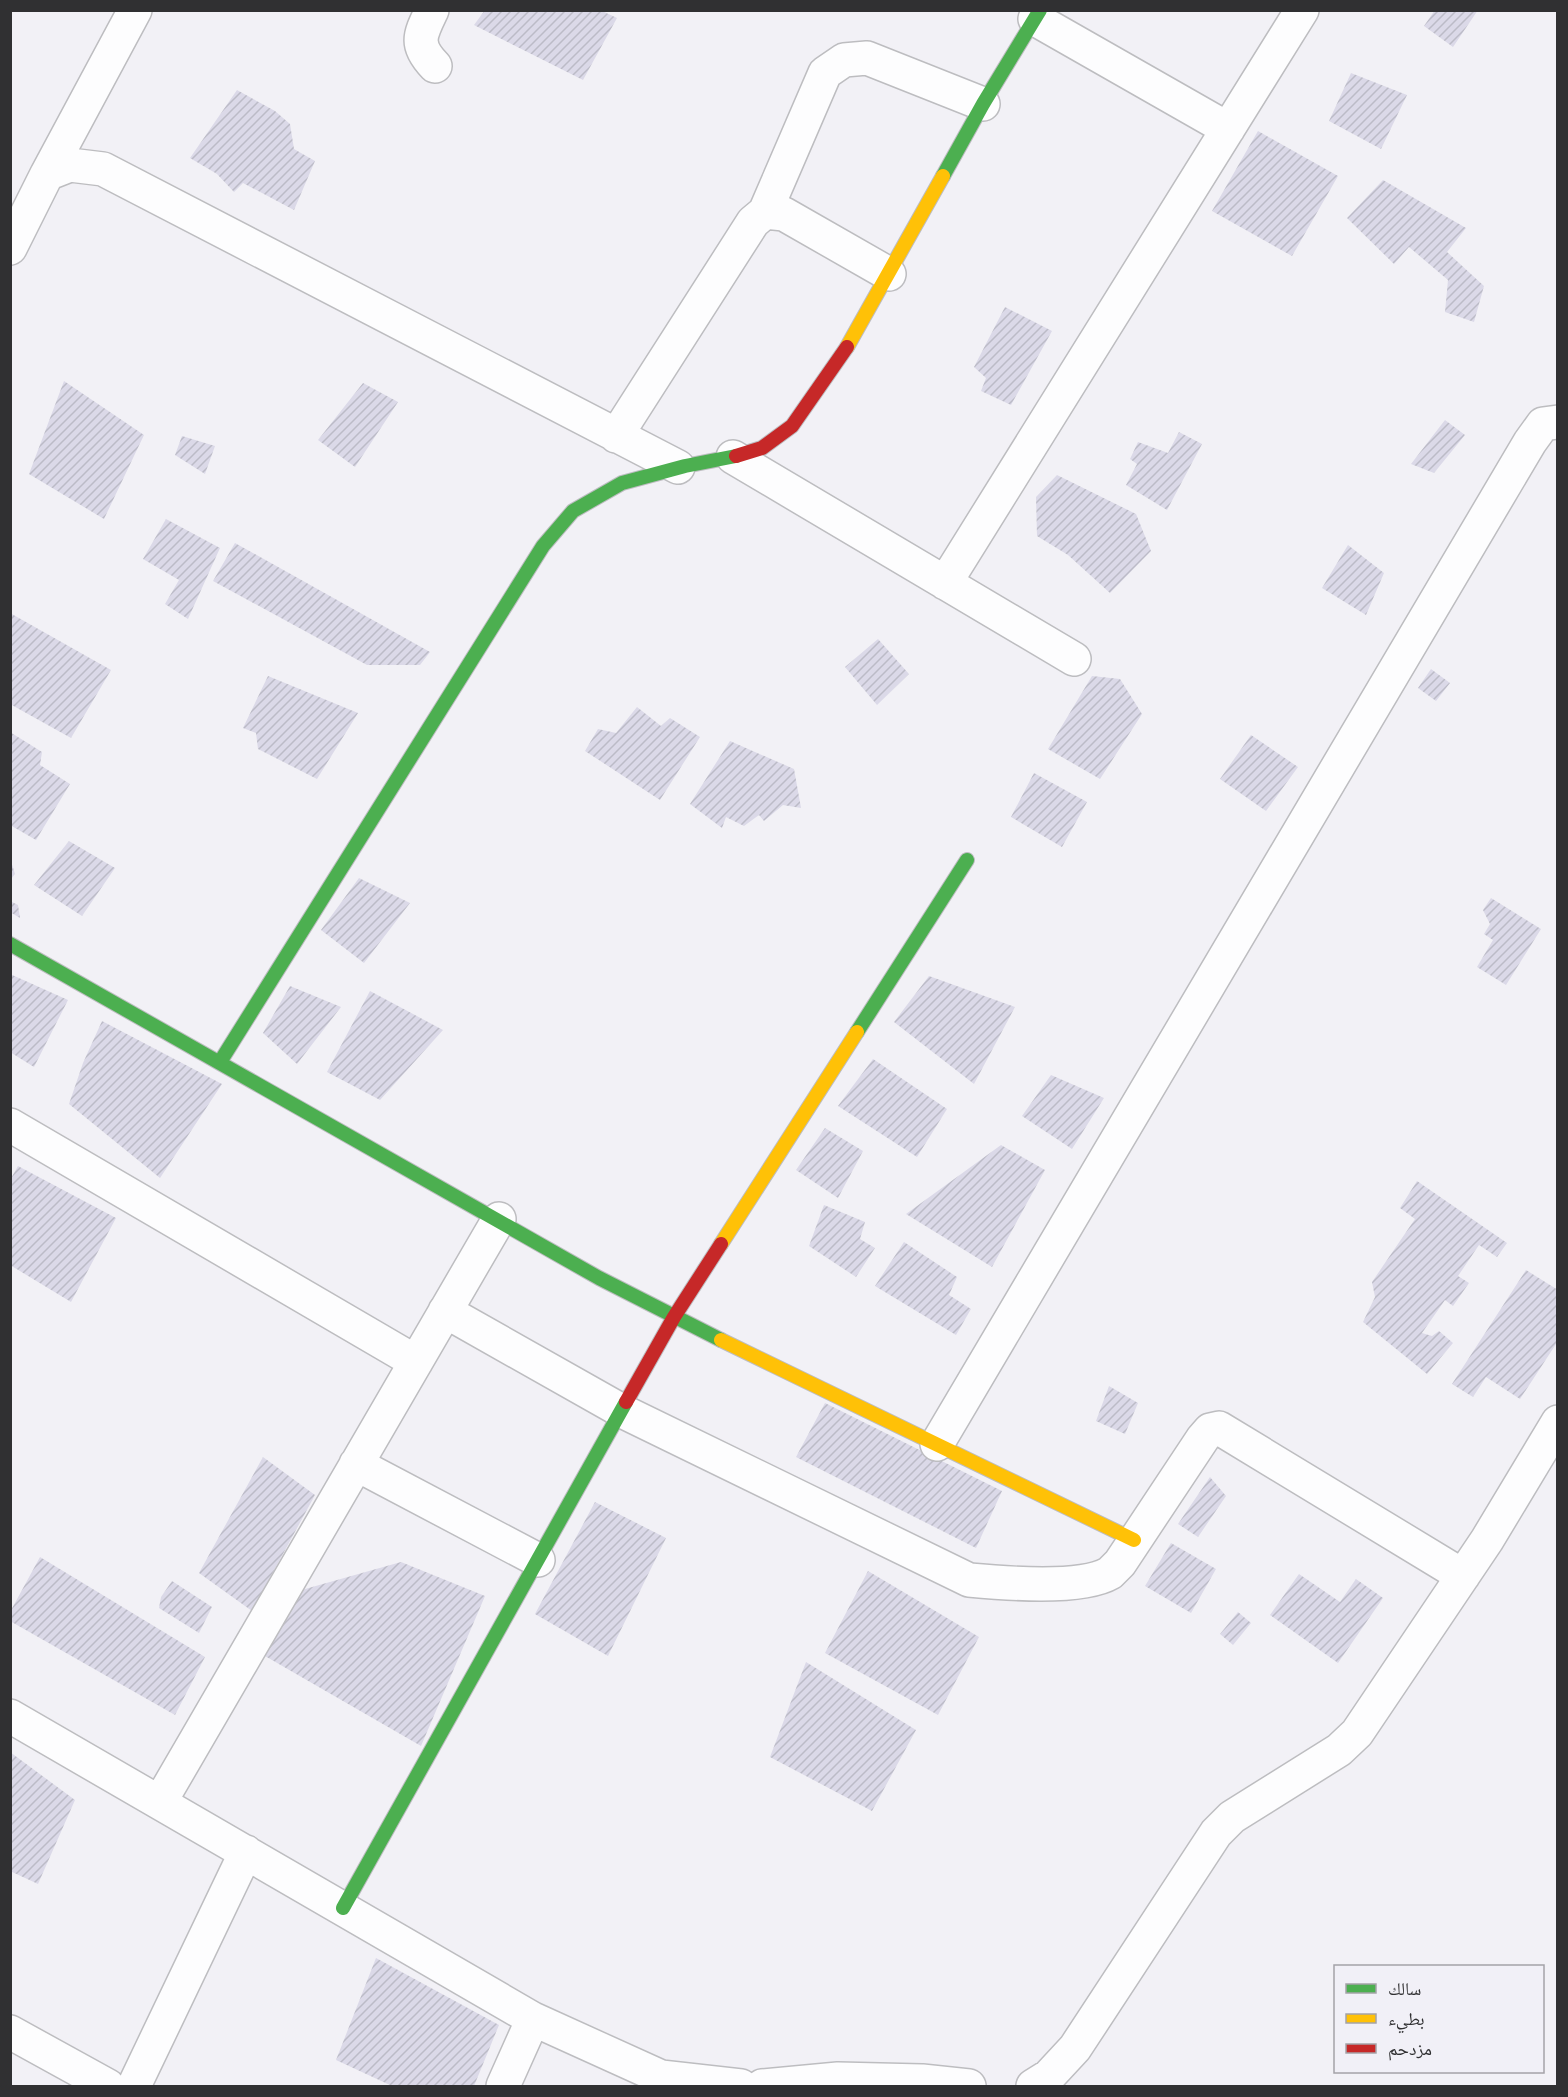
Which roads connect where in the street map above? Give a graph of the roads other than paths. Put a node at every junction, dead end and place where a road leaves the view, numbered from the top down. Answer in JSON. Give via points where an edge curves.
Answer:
{"nodes":[{"id":1,"x":135,"y":10,"type":"edge"},
{"id":2,"x":432,"y":10,"type":"edge"},
{"id":3,"x":1302,"y":10,"type":"edge"},
{"id":4,"x":1037,"y":15,"type":"edge"},
{"id":5,"x":435,"y":66,"type":"dead end"},
{"id":6,"x":983,"y":104,"type":"junction"},
{"id":7,"x":1228,"y":129,"type":"junction"},
{"id":8,"x":47,"y":174,"type":"junction"},
{"id":9,"x":765,"y":212,"type":"junction"},
{"id":10,"x":10,"y":248,"type":"edge"},
{"id":11,"x":889,"y":274,"type":"junction"},
{"id":12,"x":1557,"y":422,"type":"edge"},
{"id":13,"x":616,"y":436,"type":"junction"},
{"id":14,"x":733,"y":457,"type":"junction"},
{"id":15,"x":678,"y":468,"type":"junction"},
{"id":16,"x":945,"y":583,"type":"junction"},
{"id":17,"x":1074,"y":659,"type":"dead end"},
{"id":18,"x":968,"y":860,"type":"dead end"},
{"id":19,"x":10,"y":944,"type":"edge"},
{"id":20,"x":220,"y":1062,"type":"junction"},
{"id":21,"x":10,"y":1125,"type":"edge"},
{"id":22,"x":499,"y":1219,"type":"junction"},
{"id":23,"x":445,"y":1311,"type":"junction"},
{"id":24,"x":674,"y":1317,"type":"junction"},
{"id":25,"x":416,"y":1362,"type":"junction"},
{"id":26,"x":622,"y":1411,"type":"junction"},
{"id":27,"x":1557,"y":1422,"type":"edge"},
{"id":28,"x":937,"y":1444,"type":"junction"},
{"id":29,"x":356,"y":1464,"type":"junction"},
{"id":30,"x":1134,"y":1539,"type":"junction"},
{"id":31,"x":538,"y":1560,"type":"junction"},
{"id":32,"x":1463,"y":1576,"type":"junction"},
{"id":33,"x":10,"y":1716,"type":"edge"},
{"id":34,"x":160,"y":1802,"type":"junction"},
{"id":35,"x":246,"y":1852,"type":"junction"},
{"id":36,"x":343,"y":1908,"type":"junction"},
{"id":37,"x":533,"y":2019,"type":"junction"},
{"id":38,"x":10,"y":2032,"type":"edge"},
{"id":39,"x":108,"y":2086,"type":"edge"},
{"id":40,"x":134,"y":2086,"type":"edge"},
{"id":41,"x":503,"y":2086,"type":"edge"},
{"id":42,"x":741,"y":2086,"type":"edge"},
{"id":43,"x":762,"y":2086,"type":"edge"},
{"id":44,"x":969,"y":2086,"type":"edge"},
{"id":45,"x":1033,"y":2086,"type":"edge"}],
"edges":[{"from":1,"to":8,"type":"street"},
{"from":2,"to":5,"type":"street","via":[[421,40],[422,53]]},
{"from":3,"to":7,"type":"street"},
{"from":4,"to":6,"type":"street"},
{"from":4,"to":7,"type":"street"},
{"from":6,"to":9,"type":"street","via":[[867,58],[844,60],[825,73]]},
{"from":6,"to":11,"type":"street"},
{"from":7,"to":16,"type":"street"},
{"from":8,"to":10,"type":"street"},
{"from":8,"to":13,"type":"street","via":[[70,165],[103,169]]},
{"from":9,"to":11,"type":"street","via":[[784,214]]},
{"from":9,"to":13,"type":"street","via":[[753,222]]},
{"from":11,"to":14,"type":"street","via":[[842,356],[792,426],[762,448]]},
{"from":12,"to":28,"type":"street","via":[[1543,424],[1530,442]]},
{"from":13,"to":15,"type":"street"},
{"from":14,"to":15,"type":"street"},
{"from":14,"to":16,"type":"street"},
{"from":15,"to":20,"type":"street","via":[[622,483],[573,510],[543,546]]},
{"from":16,"to":17,"type":"street"},
{"from":18,"to":24,"type":"street"},
{"from":19,"to":20,"type":"street"},
{"from":20,"to":22,"type":"street"},
{"from":21,"to":25,"type":"street"},
{"from":22,"to":23,"type":"street"},
{"from":22,"to":24,"type":"street"},
{"from":23,"to":25,"type":"street"},
{"from":23,"to":26,"type":"street"},
{"from":24,"to":26,"type":"street"},
{"from":24,"to":28,"type":"street"},
{"from":25,"to":29,"type":"street"},
{"from":26,"to":30,"type":"street","via":[[969,1580],[1027,1584],[1096,1578],[1120,1563]]},
{"from":26,"to":31,"type":"street"},
{"from":27,"to":32,"type":"street"},
{"from":28,"to":30,"type":"street"},
{"from":29,"to":31,"type":"street"},
{"from":29,"to":34,"type":"street"},
{"from":30,"to":32,"type":"street","via":[[1203,1438],[1210,1430],[1219,1428]]},
{"from":31,"to":36,"type":"street"},
{"from":32,"to":45,"type":"street","via":[[1349,1741],[1232,1817],[1216,1833],[1075,2048],[1049,2076]]},
{"from":33,"to":34,"type":"street"},
{"from":34,"to":35,"type":"street"},
{"from":35,"to":36,"type":"street"},
{"from":35,"to":40,"type":"street"},
{"from":36,"to":37,"type":"street"},
{"from":37,"to":41,"type":"street"},
{"from":37,"to":42,"type":"street","via":[[661,2078]]},
{"from":38,"to":39,"type":"street"},
{"from":43,"to":44,"type":"street","via":[[838,2079]]}]}
